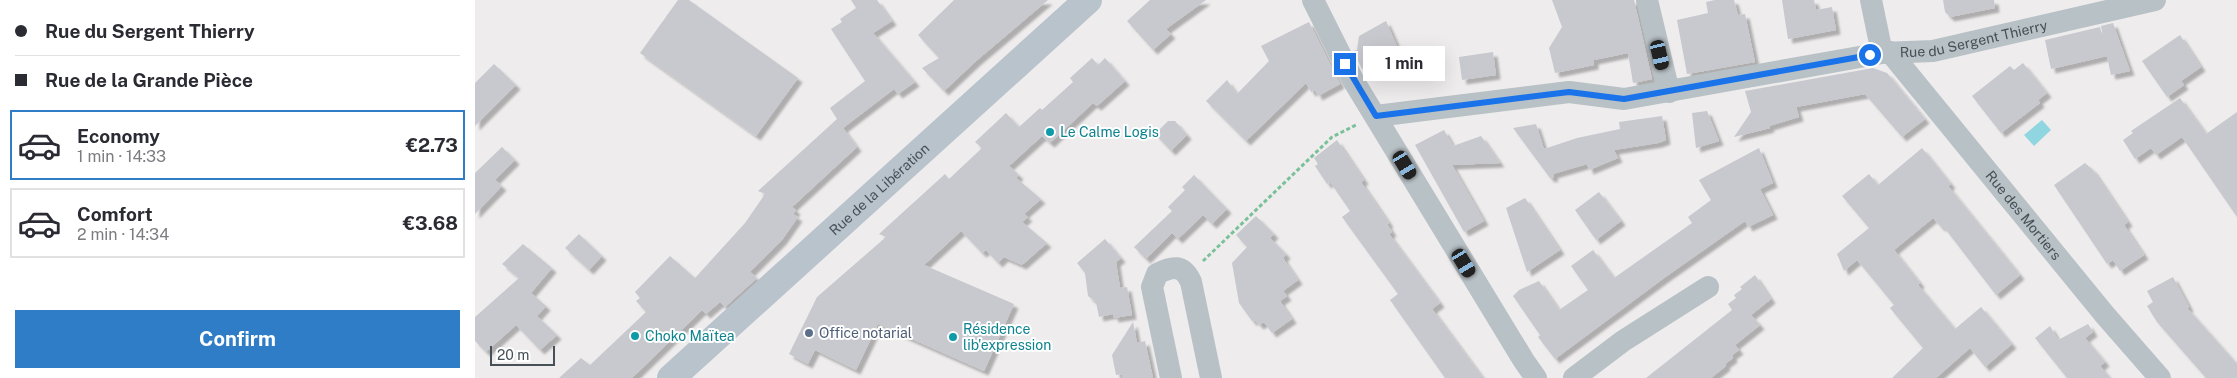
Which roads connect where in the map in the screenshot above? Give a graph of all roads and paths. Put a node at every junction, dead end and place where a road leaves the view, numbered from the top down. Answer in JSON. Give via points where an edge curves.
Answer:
{"nodes":[{"id":1,"x":1088,"y":0,"type":"edge"},
{"id":2,"x":1313,"y":0,"type":"edge"},
{"id":3,"x":1647,"y":0,"type":"edge"},
{"id":4,"x":1871,"y":0,"type":"edge"},
{"id":5,"x":2155,"y":0,"type":"edge"},
{"id":6,"x":1886,"y":53,"type":"junction"},
{"id":7,"x":1669,"y":92,"type":"junction"},
{"id":8,"x":1376,"y":116,"type":"junction"},
{"id":9,"x":1187,"y":275,"type":"junction"},
{"id":10,"x":1708,"y":287,"type":"dead end"},
{"id":11,"x":671,"y":378,"type":"edge"},
{"id":12,"x":1171,"y":378,"type":"edge"},
{"id":13,"x":1211,"y":378,"type":"edge"},
{"id":14,"x":1536,"y":378,"type":"edge"},
{"id":15,"x":1574,"y":378,"type":"edge"},
{"id":16,"x":2159,"y":378,"type":"edge"}],
"edges":[{"from":1,"to":11,"type":"street","name":"Rue de la Libération"},
{"from":2,"to":8,"type":"street","via":[[1353,80]]},
{"from":3,"to":7,"type":"street"},
{"from":4,"to":6,"type":"street","name":"Rue des Mortiers"},
{"from":5,"to":6,"type":"street","name":"Rue du Sergent Thierry","via":[[1933,51]]},
{"from":6,"to":7,"type":"street","name":"Rue du Sergent Thierry"},
{"from":6,"to":16,"type":"street","name":"Rue des Mortiers"},
{"from":7,"to":8,"type":"street","name":"Rue du Sergent Thierry","via":[[1624,99],[1569,92]]},
{"from":8,"to":9,"type":"path","via":[[1332,136]]},
{"from":8,"to":14,"type":"street"},
{"from":9,"to":12,"type":"street","via":[[1179,268],[1169,268],[1157,274],[1152,287]]},
{"from":9,"to":13,"type":"street"},
{"from":10,"to":15,"type":"street"}]}
